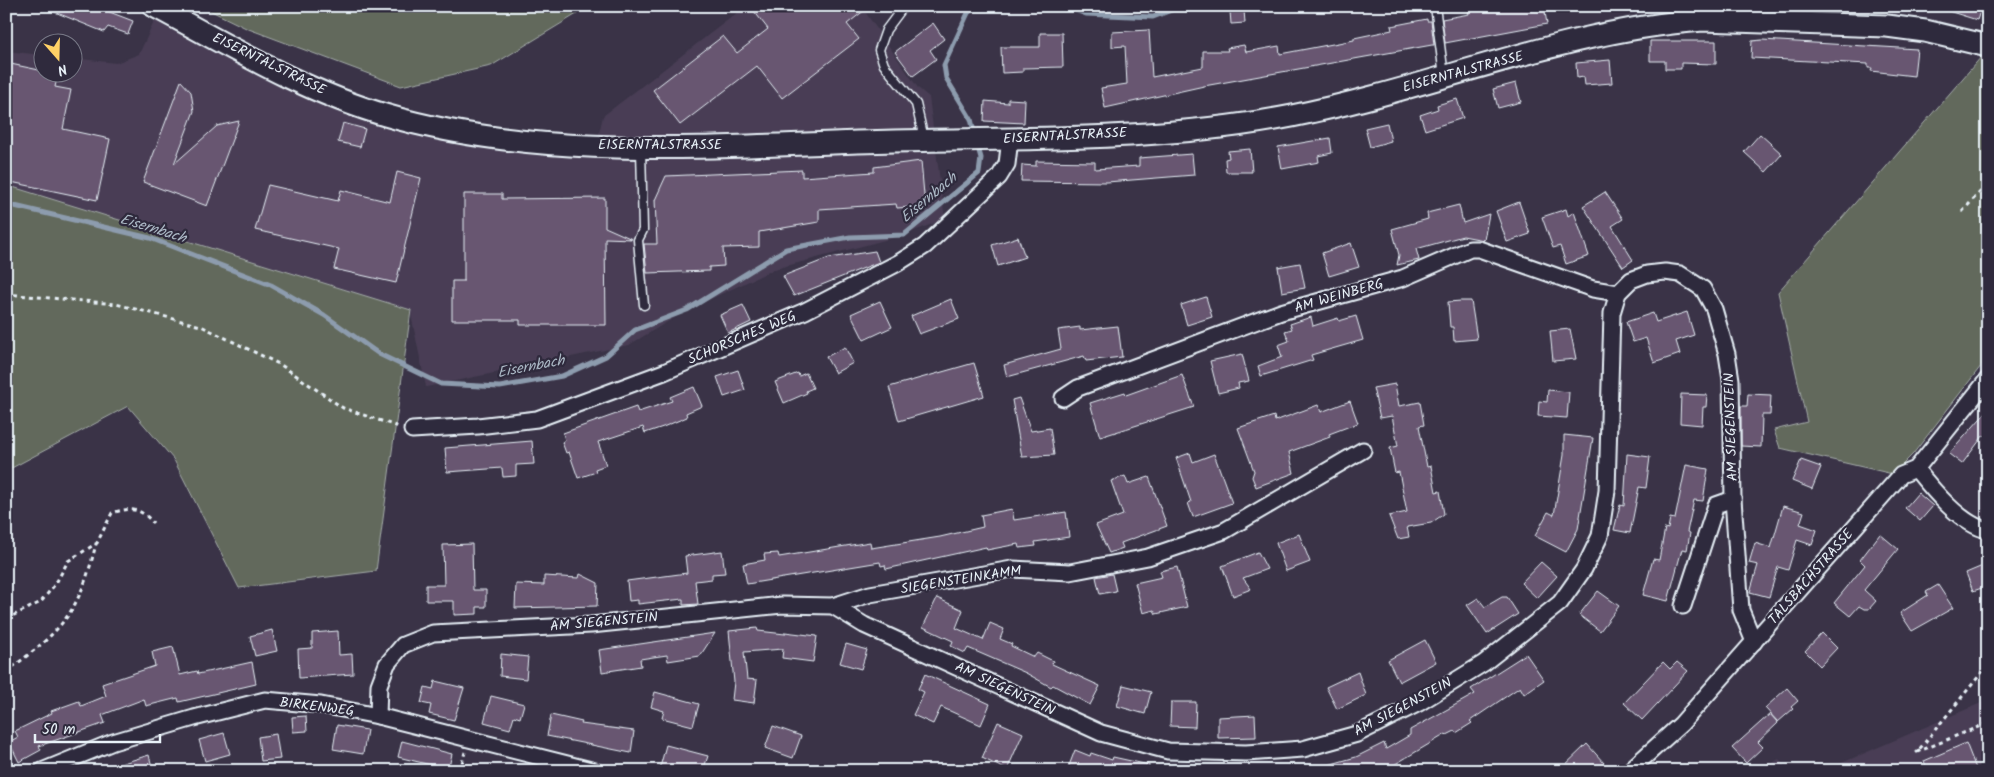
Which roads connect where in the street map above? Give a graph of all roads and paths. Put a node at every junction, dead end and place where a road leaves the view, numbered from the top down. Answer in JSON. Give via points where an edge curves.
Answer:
{"nodes":[{"id":1,"x":154,"y":6,"type":"edge"},
{"id":2,"x":904,"y":6,"type":"edge"},
{"id":3,"x":1435,"y":6,"type":"edge"},
{"id":4,"x":1703,"y":13,"type":"edge"},
{"id":5,"x":1988,"y":46,"type":"edge"},
{"id":6,"x":1444,"y":78,"type":"junction"},
{"id":7,"x":1010,"y":139,"type":"junction"},
{"id":8,"x":925,"y":141,"type":"junction"},
{"id":9,"x":641,"y":147,"type":"junction"},
{"id":10,"x":1988,"y":183,"type":"edge"},
{"id":11,"x":1962,"y":212,"type":"dead end"},
{"id":12,"x":1618,"y":293,"type":"junction"},
{"id":13,"x":6,"y":294,"type":"edge"},
{"id":14,"x":644,"y":305,"type":"dead end"},
{"id":15,"x":1988,"y":379,"type":"edge"},
{"id":16,"x":1063,"y":398,"type":"dead end"},
{"id":17,"x":412,"y":430,"type":"joint"},
{"id":18,"x":1363,"y":450,"type":"dead end"},
{"id":19,"x":1916,"y":469,"type":"junction"},
{"id":20,"x":1733,"y":499,"type":"junction"},
{"id":21,"x":153,"y":523,"type":"dead end"},
{"id":22,"x":1988,"y":530,"type":"edge"},
{"id":23,"x":96,"y":543,"type":"junction"},
{"id":24,"x":833,"y":606,"type":"junction"},
{"id":25,"x":1683,"y":606,"type":"dead end"},
{"id":26,"x":6,"y":619,"type":"edge"},
{"id":27,"x":1754,"y":642,"type":"junction"},
{"id":28,"x":1988,"y":665,"type":"edge"},
{"id":29,"x":6,"y":672,"type":"edge"},
{"id":30,"x":378,"y":716,"type":"junction"},
{"id":31,"x":1988,"y":723,"type":"edge"},
{"id":32,"x":42,"y":771,"type":"edge"},
{"id":33,"x":595,"y":771,"type":"edge"},
{"id":34,"x":1629,"y":771,"type":"edge"}],
"edges":[{"from":1,"to":9,"type":"main road","name":"EISERNTALSTRASSE","via":[[268,67],[384,115],[510,140]]},
{"from":2,"to":8,"type":"lane","via":[[886,30],[879,50],[884,65],[916,104]]},
{"from":3,"to":6,"type":"lane"},
{"from":4,"to":5,"type":"main road","name":"EISERNTALSTRASSE","via":[[1887,26]]},
{"from":4,"to":6,"type":"main road","name":"EISERNTALSTRASSE","via":[[1613,31]]},
{"from":6,"to":7,"type":"main road","name":"EISERNTALSTRASSE","via":[[1350,103],[1263,121],[1206,128]]},
{"from":7,"to":8,"type":"main road","name":"EISERNTALSTRASSE"},
{"from":7,"to":17,"type":"street","name":"SCHORSCHES WEG","via":[[1007,164],[999,177],[925,246],[805,311],[664,372],[537,419]]},
{"from":8,"to":9,"type":"main road","name":"EISERNTALSTRASSE"},
{"from":9,"to":14,"type":"lane","via":[[643,230],[638,240]]},
{"from":10,"to":11,"type":"path"},
{"from":12,"to":16,"type":"street","name":"AM WEINBERG","via":[[1593,289],[1479,249],[1470,249],[1403,278],[1281,312],[1078,388]]},
{"from":12,"to":20,"type":"street","name":"AM SIEGENSTEIN","via":[[1632,280],[1664,272],[1680,274],[1703,289],[1714,309],[1731,380]]},
{"from":12,"to":24,"type":"street","name":"AM SIEGENSTEIN","via":[[1612,314],[1606,491],[1600,536],[1584,568],[1560,603],[1484,663],[1419,703],[1357,734],[1303,749],[1246,753],[1168,751],[1100,733],[864,625]]},
{"from":13,"to":17,"type":"path","via":[[116,304],[201,326],[281,365],[343,408]]},
{"from":15,"to":19,"type":"street","name":"TALSBACHSTRASSE"},
{"from":18,"to":24,"type":"street","name":"SIEGENSTEINKAMM","via":[[1224,531],[1148,557],[1070,572],[1012,569],[870,594]]},
{"from":19,"to":22,"type":"street","via":[[1970,524]]},
{"from":19,"to":27,"type":"street","name":"TALSBACHSTRASSE","via":[[1901,476]]},
{"from":20,"to":25,"type":"street","name":"AM SIEGENSTEIN","via":[[1716,505]]},
{"from":20,"to":27,"type":"street","name":"AM SIEGENSTEIN","via":[[1741,610]]},
{"from":21,"to":23,"type":"path","via":[[138,510],[126,508],[112,513]]},
{"from":23,"to":26,"type":"path","via":[[68,561],[41,602]]},
{"from":23,"to":29,"type":"path","via":[[78,602],[65,623]]},
{"from":24,"to":30,"type":"street","name":"AM SIEGENSTEIN","via":[[782,605],[591,625],[433,633],[403,645],[387,664],[379,685]]},
{"from":27,"to":34,"type":"street","name":"TALSBACHSTRASSE","via":[[1681,724]]},
{"from":28,"to":31,"type":"path","via":[[1917,752]]},
{"from":30,"to":32,"type":"street","name":"BIRKENWEG","via":[[321,704],[264,700],[113,742]]},
{"from":30,"to":33,"type":"street","name":"BIRKENWEG"}]}
